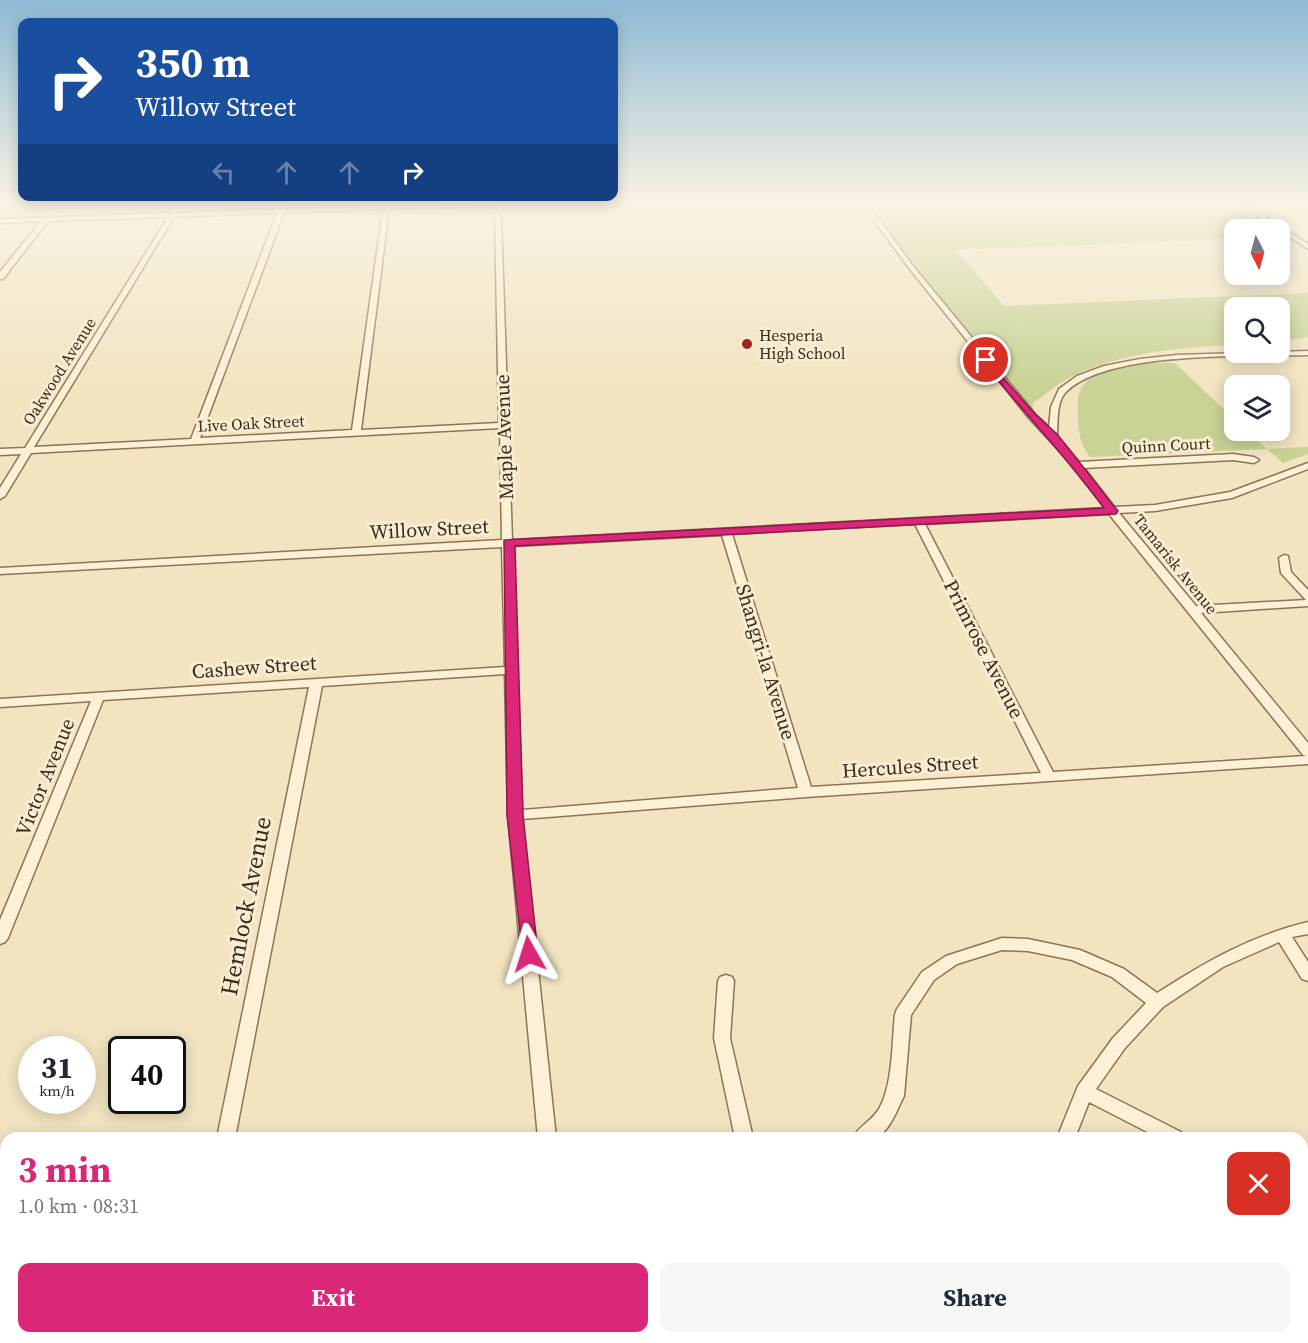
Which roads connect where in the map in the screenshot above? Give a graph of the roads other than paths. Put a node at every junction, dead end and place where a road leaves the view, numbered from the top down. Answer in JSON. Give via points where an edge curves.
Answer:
{"nodes":[{"id":1,"x":11,"y":263,"type":"edge"},
{"id":2,"x":143,"y":263,"type":"edge"},
{"id":3,"x":261,"y":263,"type":"edge"},
{"id":4,"x":379,"y":263,"type":"edge"},
{"id":5,"x":500,"y":263,"type":"edge"},
{"id":6,"x":908,"y":263,"type":"edge"},
{"id":7,"x":0,"y":277,"type":"edge"},
{"id":8,"x":1308,"y":353,"type":"edge"},
{"id":9,"x":503,"y":425,"type":"junction"},
{"id":10,"x":356,"y":432,"type":"junction"},
{"id":11,"x":1053,"y":436,"type":"junction"},
{"id":12,"x":195,"y":441,"type":"junction"},
{"id":13,"x":28,"y":450,"type":"junction"},
{"id":14,"x":0,"y":452,"type":"edge"},
{"id":15,"x":1254,"y":460,"type":"dead end"},
{"id":16,"x":1078,"y":465,"type":"junction"},
{"id":17,"x":1308,"y":466,"type":"edge"},
{"id":18,"x":0,"y":496,"type":"edge"},
{"id":19,"x":1112,"y":511,"type":"junction"},
{"id":20,"x":919,"y":521,"type":"junction"},
{"id":21,"x":726,"y":532,"type":"junction"},
{"id":22,"x":508,"y":543,"type":"junction"},
{"id":23,"x":1284,"y":558,"type":"dead end"},
{"id":24,"x":0,"y":571,"type":"edge"},
{"id":25,"x":1308,"y":597,"type":"edge"},
{"id":26,"x":1308,"y":603,"type":"edge"},
{"id":27,"x":1193,"y":610,"type":"junction"},
{"id":28,"x":510,"y":670,"type":"junction"},
{"id":29,"x":316,"y":682,"type":"junction"},
{"id":30,"x":99,"y":696,"type":"junction"},
{"id":31,"x":0,"y":703,"type":"edge"},
{"id":32,"x":1308,"y":752,"type":"edge"},
{"id":33,"x":1308,"y":760,"type":"edge"},
{"id":34,"x":1049,"y":776,"type":"junction"},
{"id":35,"x":806,"y":792,"type":"junction"},
{"id":36,"x":515,"y":815,"type":"junction"},
{"id":37,"x":1308,"y":928,"type":"edge"},
{"id":38,"x":1281,"y":934,"type":"junction"},
{"id":39,"x":0,"y":938,"type":"edge"},
{"id":40,"x":1308,"y":975,"type":"edge"},
{"id":41,"x":726,"y":981,"type":"dead end"},
{"id":42,"x":1157,"y":1002,"type":"junction"},
{"id":43,"x":1084,"y":1091,"type":"junction"},
{"id":44,"x":227,"y":1132,"type":"edge"},
{"id":45,"x":546,"y":1132,"type":"edge"},
{"id":46,"x":743,"y":1132,"type":"edge"},
{"id":47,"x":870,"y":1132,"type":"edge"},
{"id":48,"x":1068,"y":1132,"type":"edge"},
{"id":49,"x":1163,"y":1132,"type":"edge"}],
"edges":[{"from":1,"to":7,"type":"street"},
{"from":2,"to":13,"type":"street","name":"Oakwood Avenue"},
{"from":3,"to":12,"type":"street"},
{"from":4,"to":10,"type":"street"},
{"from":5,"to":9,"type":"street","name":"Maple Avenue"},
{"from":6,"to":11,"type":"street","name":"Tamarisk Avenue","via":[[1032,416]]},
{"from":8,"to":11,"type":"street","via":[[1148,360],[1087,374],[1061,393],[1054,414]]},
{"from":9,"to":10,"type":"street","name":"Live Oak Street"},
{"from":9,"to":22,"type":"street","name":"Maple Avenue"},
{"from":10,"to":12,"type":"street","name":"Live Oak Street"},
{"from":11,"to":16,"type":"street","name":"Tamarisk Avenue"},
{"from":12,"to":13,"type":"street","name":"Live Oak Street"},
{"from":13,"to":14,"type":"street","name":"Live Oak Street"},
{"from":13,"to":18,"type":"street","name":"Oakwood Avenue"},
{"from":15,"to":16,"type":"street","name":"Quinn Court","via":[[1233,457]]},
{"from":16,"to":19,"type":"street","name":"Tamarisk Avenue"},
{"from":17,"to":19,"type":"street","via":[[1268,483],[1209,500]]},
{"from":19,"to":20,"type":"street","name":"Willow Street"},
{"from":19,"to":27,"type":"street","name":"Tamarisk Avenue"},
{"from":20,"to":21,"type":"street","name":"Willow Street"},
{"from":20,"to":34,"type":"street","name":"Primrose Avenue"},
{"from":21,"to":22,"type":"street","name":"Willow Street"},
{"from":21,"to":35,"type":"street","name":"Shangri-la Avenue"},
{"from":22,"to":24,"type":"street","name":"Willow Street"},
{"from":22,"to":28,"type":"street","name":"Maple Avenue"},
{"from":23,"to":25,"type":"street","via":[[1286,573]]},
{"from":26,"to":27,"type":"street"},
{"from":27,"to":32,"type":"street","name":"Tamarisk Avenue"},
{"from":28,"to":29,"type":"street","name":"Cashew Street"},
{"from":28,"to":36,"type":"street","name":"Maple Avenue"},
{"from":29,"to":30,"type":"street","name":"Cashew Street"},
{"from":29,"to":44,"type":"street","name":"Hemlock Avenue"},
{"from":30,"to":31,"type":"street","name":"Cashew Street"},
{"from":30,"to":39,"type":"street","name":"Victor Avenue"},
{"from":33,"to":34,"type":"street","name":"Hercules Street"},
{"from":34,"to":35,"type":"street","name":"Hercules Street"},
{"from":35,"to":36,"type":"street","name":"Hercules Street"},
{"from":36,"to":45,"type":"street","name":"Maple Avenue"},
{"from":37,"to":38,"type":"street"},
{"from":38,"to":40,"type":"street"},
{"from":38,"to":42,"type":"street","via":[[1217,963]]},
{"from":41,"to":46,"type":"street","via":[[722,1038]]},
{"from":42,"to":43,"type":"street","via":[[1119,1043]]},
{"from":42,"to":47,"type":"street","via":[[1118,973],[1076,954],[1002,944],[952,960],[928,976],[903,1014],[895,1096],[881,1123]]},
{"from":43,"to":48,"type":"street"},
{"from":43,"to":49,"type":"street"}]}
